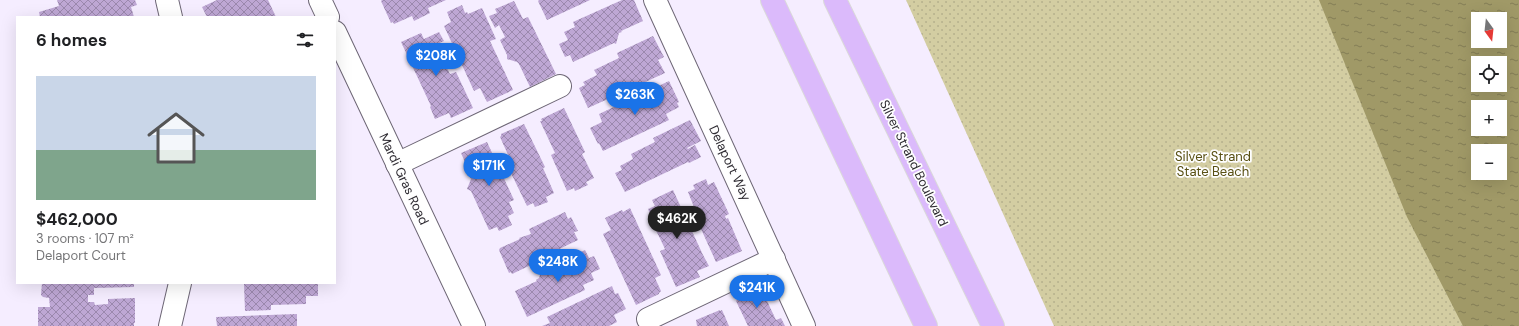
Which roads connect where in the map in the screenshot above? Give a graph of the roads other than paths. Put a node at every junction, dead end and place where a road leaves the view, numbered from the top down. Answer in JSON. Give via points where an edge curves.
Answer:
{"nodes":[{"id":1,"x":167,"y":0,"type":"edge"},
{"id":2,"x":320,"y":0,"type":"edge"},
{"id":3,"x":655,"y":0,"type":"edge"},
{"id":4,"x":772,"y":0,"type":"edge"},
{"id":5,"x":835,"y":0,"type":"edge"},
{"id":6,"x":171,"y":16,"type":"edge"},
{"id":7,"x":328,"y":16,"type":"edge"},
{"id":8,"x":336,"y":34,"type":"edge"},
{"id":9,"x":560,"y":86,"type":"dead end"},
{"id":10,"x":397,"y":164,"type":"junction"},
{"id":11,"x":774,"y":259,"type":"junction"},
{"id":12,"x":180,"y":284,"type":"edge"},
{"id":13,"x":648,"y":319,"type":"dead end"},
{"id":14,"x":170,"y":326,"type":"edge"},
{"id":15,"x":474,"y":326,"type":"edge"},
{"id":16,"x":804,"y":326,"type":"edge"},
{"id":17,"x":926,"y":326,"type":"edge"},
{"id":18,"x":993,"y":326,"type":"edge"}],
"edges":[{"from":1,"to":6,"type":"street"},
{"from":2,"to":7,"type":"street"},
{"from":3,"to":11,"type":"street","name":"Delaport Way"},
{"from":4,"to":17,"type":"highway"},
{"from":5,"to":18,"type":"highway","name":"Silver Strand Boulevard"},
{"from":8,"to":10,"type":"street","name":"Mardi Gras Road"},
{"from":9,"to":10,"type":"street"},
{"from":10,"to":15,"type":"street","name":"Mardi Gras Road"},
{"from":11,"to":13,"type":"street"},
{"from":11,"to":16,"type":"street","name":"Delaport Way"},
{"from":12,"to":14,"type":"street"}]}
